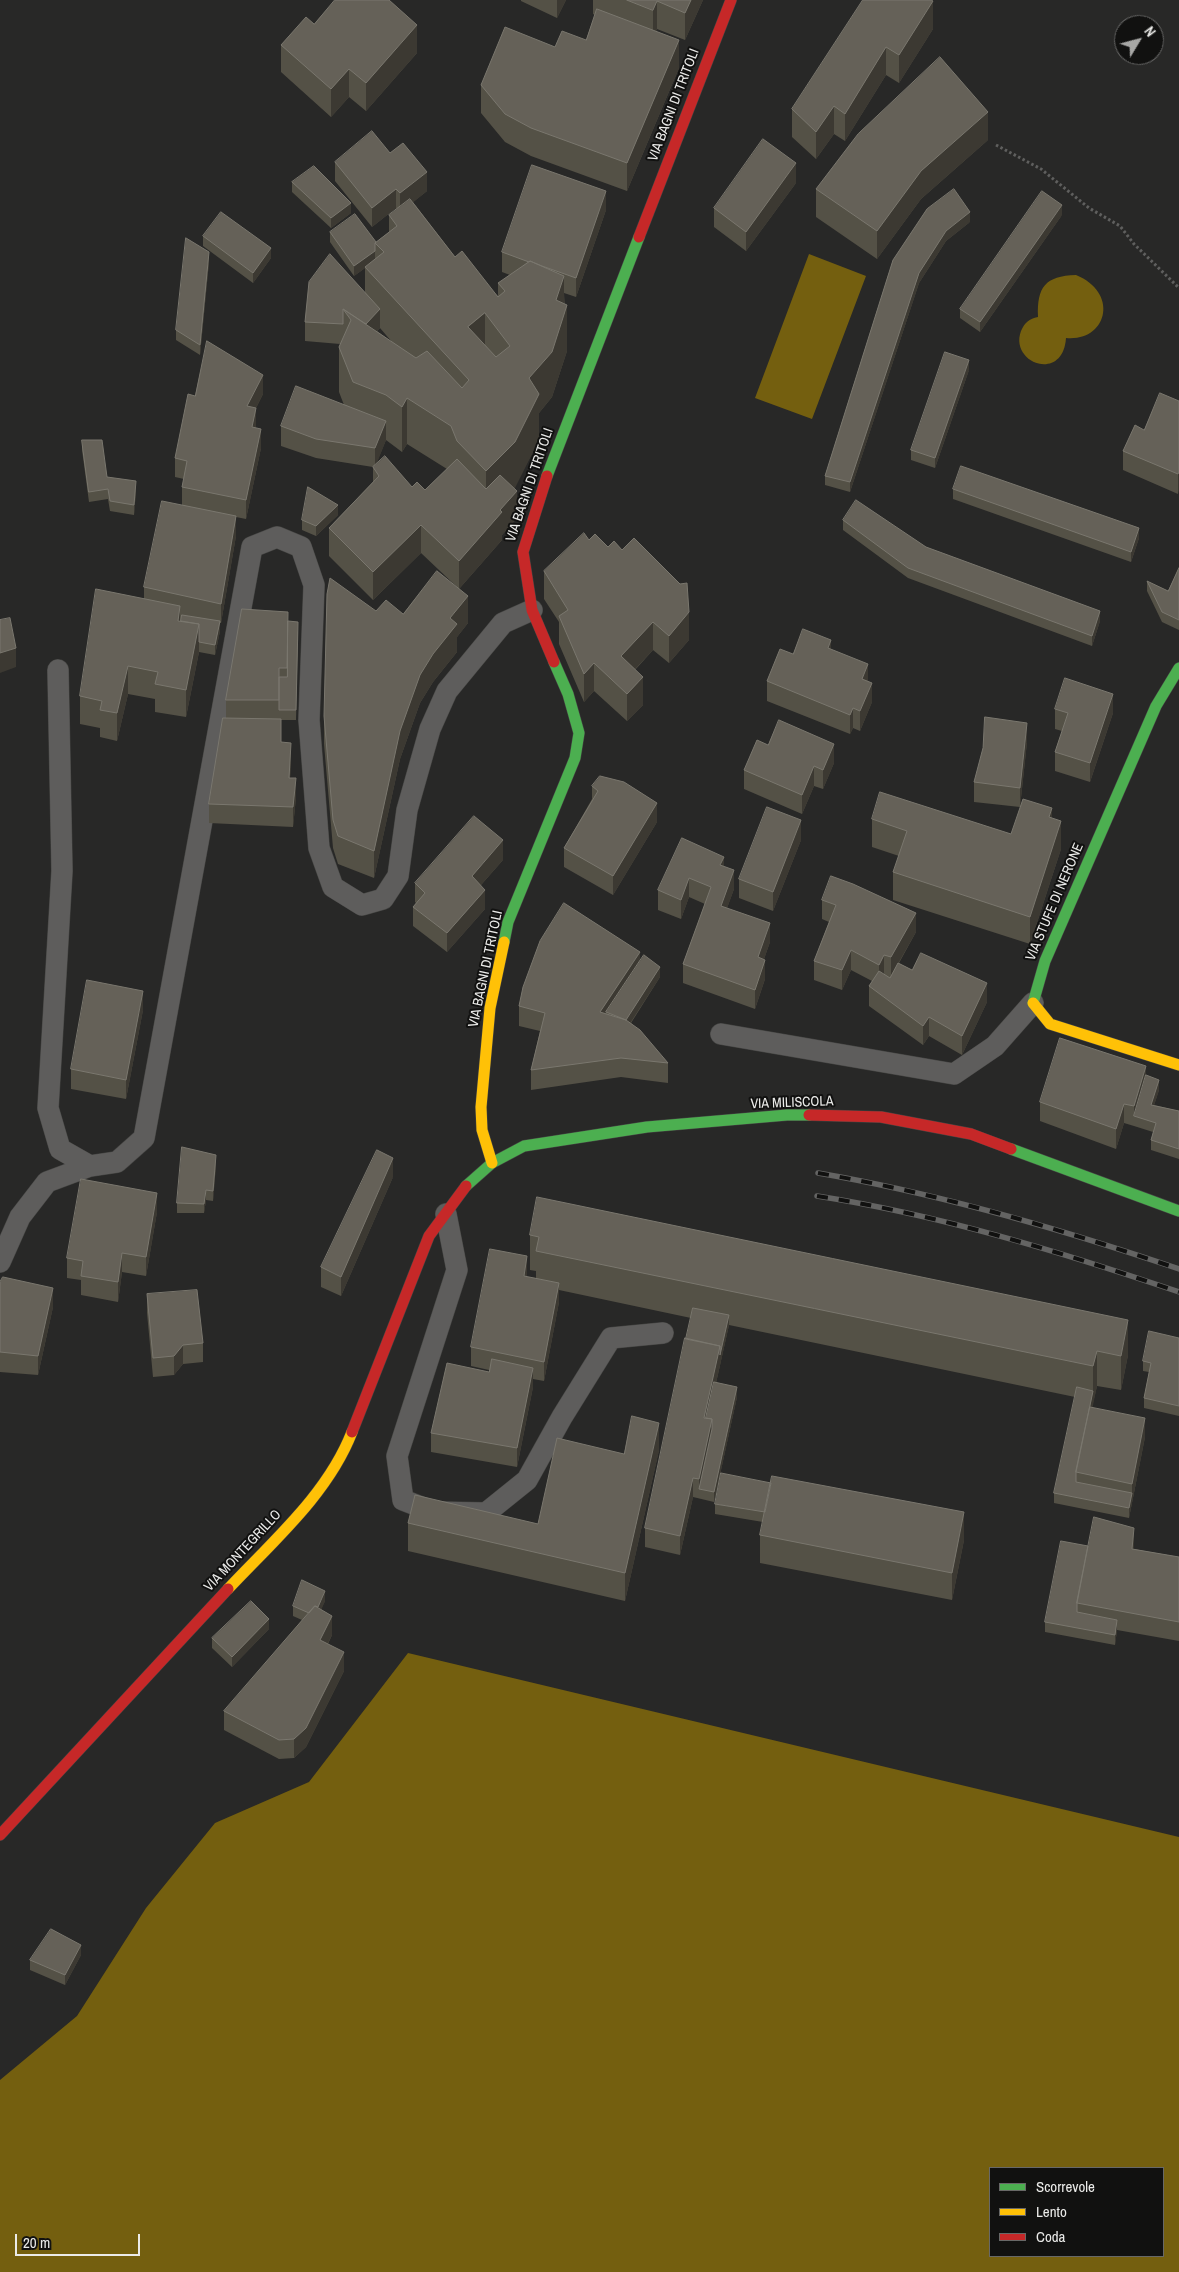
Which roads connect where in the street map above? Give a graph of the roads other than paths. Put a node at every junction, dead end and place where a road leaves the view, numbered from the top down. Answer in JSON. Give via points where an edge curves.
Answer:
{"nodes":[{"id":1,"x":731,"y":0,"type":"edge"},
{"id":2,"x":532,"y":610,"type":"junction"},
{"id":3,"x":1179,"y":668,"type":"edge"},
{"id":4,"x":58,"y":670,"type":"dead end"},
{"id":5,"x":1033,"y":1003,"type":"junction"},
{"id":6,"x":720,"y":1034,"type":"dead end"},
{"id":7,"x":1179,"y":1066,"type":"edge"},
{"id":8,"x":492,"y":1163,"type":"junction"},
{"id":9,"x":90,"y":1166,"type":"junction"},
{"id":10,"x":1179,"y":1211,"type":"edge"},
{"id":11,"x":446,"y":1214,"type":"junction"},
{"id":12,"x":429,"y":1236,"type":"joint"},
{"id":13,"x":0,"y":1262,"type":"edge"},
{"id":14,"x":663,"y":1333,"type":"dead end"},
{"id":15,"x":0,"y":1835,"type":"edge"}],
"edges":[{"from":1,"to":2,"type":"street","name":"VIA BAGNI DI TRITOLI","via":[[549,470],[523,552]]},
{"from":2,"to":8,"type":"street","name":"VIA BAGNI DI TRITOLI","via":[[568,694],[579,733],[575,758],[508,922],[492,999],[481,1107],[482,1130]]},
{"from":2,"to":9,"type":"lane","via":[[503,623],[447,691],[430,729],[407,810],[398,876],[383,899],[362,905],[333,887],[319,848],[309,720],[314,585],[301,547],[277,538],[252,548],[144,1138],[117,1162]]},
{"from":3,"to":5,"type":"street","name":"VIA STUFE DI NERONE","via":[[1156,706],[1045,961]]},
{"from":4,"to":9,"type":"lane","via":[[62,871],[48,1108],[60,1149]]},
{"from":5,"to":6,"type":"lane","via":[[995,1046],[954,1074]]},
{"from":5,"to":7,"type":"street","via":[[1050,1024]]},
{"from":8,"to":10,"type":"street","name":"VIA MILISCOLA","via":[[524,1146],[647,1127],[787,1115],[881,1117],[971,1134]]},
{"from":8,"to":11,"type":"street","name":"VIA MILISCOLA","via":[[466,1186]]},
{"from":9,"to":13,"type":"lane","via":[[47,1182],[20,1216]]},
{"from":11,"to":12,"type":"street","name":"VIA MILISCOLA"},
{"from":11,"to":14,"type":"lane","via":[[457,1270],[397,1456],[403,1500],[434,1512],[486,1513],[526,1480],[611,1338]]},
{"from":12,"to":15,"type":"street","name":"VIA MONTEGRILLO","via":[[346,1447],[317,1493]]}]}
